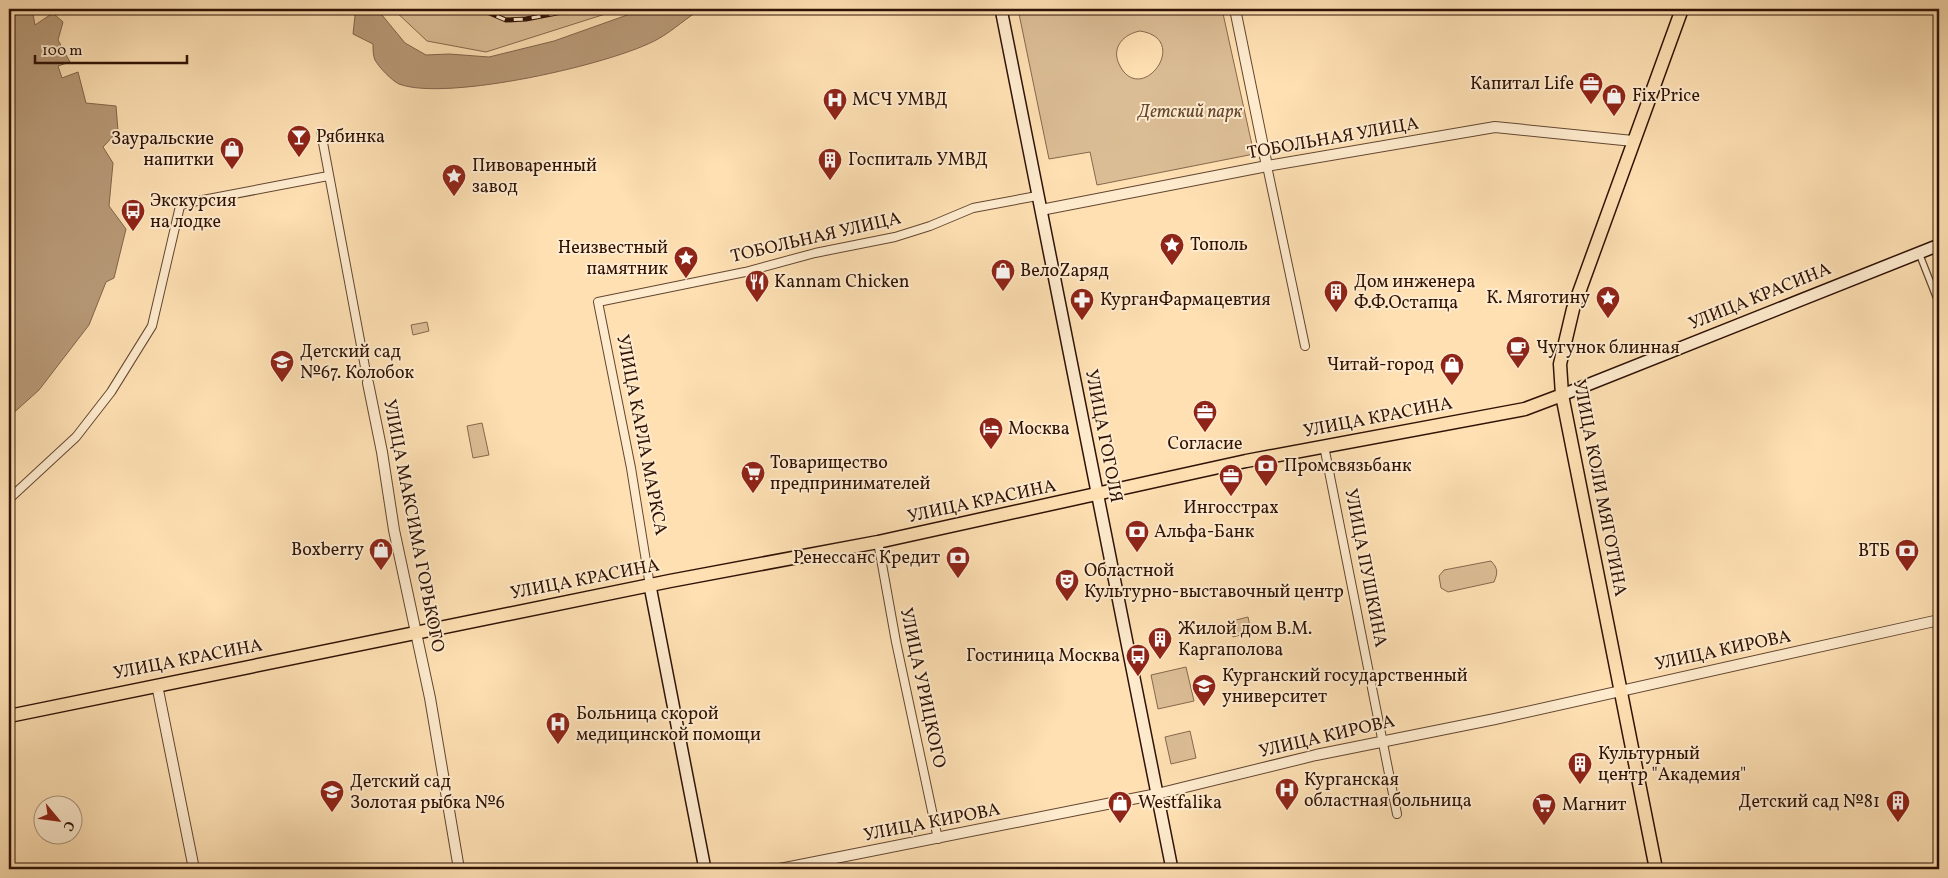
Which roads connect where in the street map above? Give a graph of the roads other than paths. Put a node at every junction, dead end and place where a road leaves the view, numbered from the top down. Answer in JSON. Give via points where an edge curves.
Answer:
{"nodes":[{"id":1,"x":1001,"y":9,"type":"edge"},
{"id":2,"x":1235,"y":9,"type":"edge"},
{"id":3,"x":1682,"y":9,"type":"edge"},
{"id":4,"x":320,"y":132,"type":"dead end"},
{"id":5,"x":1633,"y":141,"type":"junction"},
{"id":6,"x":1267,"y":166,"type":"junction"},
{"id":7,"x":328,"y":176,"type":"junction"},
{"id":8,"x":1037,"y":196,"type":"junction"},
{"id":9,"x":1041,"y":210,"type":"junction"},
{"id":10,"x":1939,"y":245,"type":"edge"},
{"id":11,"x":1919,"y":253,"type":"junction"},
{"id":12,"x":598,"y":302,"type":"joint"},
{"id":13,"x":1939,"y":304,"type":"edge"},
{"id":14,"x":1305,"y":346,"type":"dead end"},
{"id":15,"x":368,"y":383,"type":"joint"},
{"id":16,"x":1562,"y":395,"type":"junction"},
{"id":17,"x":1324,"y":446,"type":"junction"},
{"id":18,"x":1097,"y":495,"type":"junction"},
{"id":19,"x":9,"y":499,"type":"edge"},
{"id":20,"x":878,"y":542,"type":"junction"},
{"id":21,"x":650,"y":586,"type":"junction"},
{"id":22,"x":1939,"y":620,"type":"edge"},
{"id":23,"x":418,"y":632,"type":"junction"},
{"id":24,"x":157,"y":685,"type":"junction"},
{"id":25,"x":1621,"y":690,"type":"junction"},
{"id":26,"x":9,"y":716,"type":"edge"},
{"id":27,"x":1382,"y":741,"type":"junction"},
{"id":28,"x":1157,"y":794,"type":"junction"},
{"id":29,"x":1397,"y":814,"type":"dead end"},
{"id":30,"x":938,"y":839,"type":"junction"},
{"id":31,"x":194,"y":869,"type":"edge"},
{"id":32,"x":459,"y":869,"type":"edge"},
{"id":33,"x":705,"y":869,"type":"edge"},
{"id":34,"x":780,"y":869,"type":"edge"},
{"id":35,"x":1172,"y":869,"type":"edge"},
{"id":36,"x":1656,"y":869,"type":"edge"}],
"edges":[{"from":1,"to":8,"type":"main road","name":"УЛИЦА ГОГОЛЯ"},
{"from":2,"to":6,"type":"street"},
{"from":3,"to":5,"type":"main road","name":"УЛИЦА КОЛИ МЯГОТИНА"},
{"from":4,"to":7,"type":"street","name":"УЛИЦА МАКСИМА ГОРЬКОГО"},
{"from":5,"to":6,"type":"street","name":"ТОБОЛЬНАЯ УЛИЦА","via":[[1495,127]]},
{"from":5,"to":16,"type":"main road","name":"УЛИЦА КОЛИ МЯГОТИНА","via":[[1565,336],[1560,364]]},
{"from":6,"to":9,"type":"street","name":"ТОБОЛЬНАЯ УЛИЦА"},
{"from":6,"to":14,"type":"street"},
{"from":7,"to":15,"type":"street","name":"УЛИЦА МАКСИМА ГОРЬКОГО"},
{"from":7,"to":19,"type":"street","via":[[180,206],[152,326],[111,392],[76,437]]},
{"from":8,"to":9,"type":"main road","name":"УЛИЦА ГОГОЛЯ"},
{"from":8,"to":12,"type":"street","name":"ТОБОЛЬНАЯ УЛИЦА","via":[[973,208],[895,237]]},
{"from":9,"to":18,"type":"main road","name":"УЛИЦА ГОГОЛЯ"},
{"from":10,"to":11,"type":"main road","name":"УЛИЦА КРАСИНА"},
{"from":11,"to":13,"type":"street"},
{"from":11,"to":16,"type":"main road","name":"УЛИЦА КРАСИНА"},
{"from":12,"to":21,"type":"street","name":"УЛИЦА КАРЛА МАРКСА","via":[[631,468]]},
{"from":15,"to":23,"type":"street","name":"УЛИЦА МАКСИМА ГОРЬКОГО","via":[[394,530]]},
{"from":16,"to":17,"type":"main road","name":"УЛИЦА КРАСИНА","via":[[1525,408]]},
{"from":16,"to":25,"type":"main road","name":"УЛИЦА КОЛИ МЯГОТИНА"},
{"from":17,"to":18,"type":"main road","name":"УЛИЦА КРАСИНА"},
{"from":17,"to":27,"type":"street","name":"УЛИЦА ПУШКИНА"},
{"from":18,"to":20,"type":"main road","name":"УЛИЦА КРАСИНА"},
{"from":18,"to":28,"type":"main road","name":"УЛИЦА ГОГОЛЯ"},
{"from":20,"to":21,"type":"main road","name":"УЛИЦА КРАСИНА"},
{"from":20,"to":30,"type":"street","name":"УЛИЦА УРИЦКОГО"},
{"from":21,"to":23,"type":"main road","name":"УЛИЦА КРАСИНА"},
{"from":21,"to":33,"type":"main road","name":"УЛИЦА КАРЛА МАРКСА"},
{"from":22,"to":25,"type":"street","name":"УЛИЦА КИРОВА"},
{"from":23,"to":24,"type":"main road","name":"УЛИЦА КРАСИНА"},
{"from":23,"to":32,"type":"street","name":"УЛИЦА МАКСИМА ГОРЬКОГО"},
{"from":24,"to":26,"type":"main road","name":"УЛИЦА КРАСИНА"},
{"from":24,"to":31,"type":"street"},
{"from":25,"to":27,"type":"street","name":"УЛИЦА КИРОВА"},
{"from":25,"to":36,"type":"main road","name":"УЛИЦА КОЛИ МЯГОТИНА"},
{"from":27,"to":28,"type":"street","name":"УЛИЦА КИРОВА"},
{"from":27,"to":29,"type":"street","name":"УЛИЦА ПУШКИНА"},
{"from":28,"to":30,"type":"street","name":"УЛИЦА КИРОВА"},
{"from":28,"to":35,"type":"main road","name":"УЛИЦА ГОГОЛЯ"},
{"from":30,"to":34,"type":"street","name":"УЛИЦА КИРОВА"}]}
